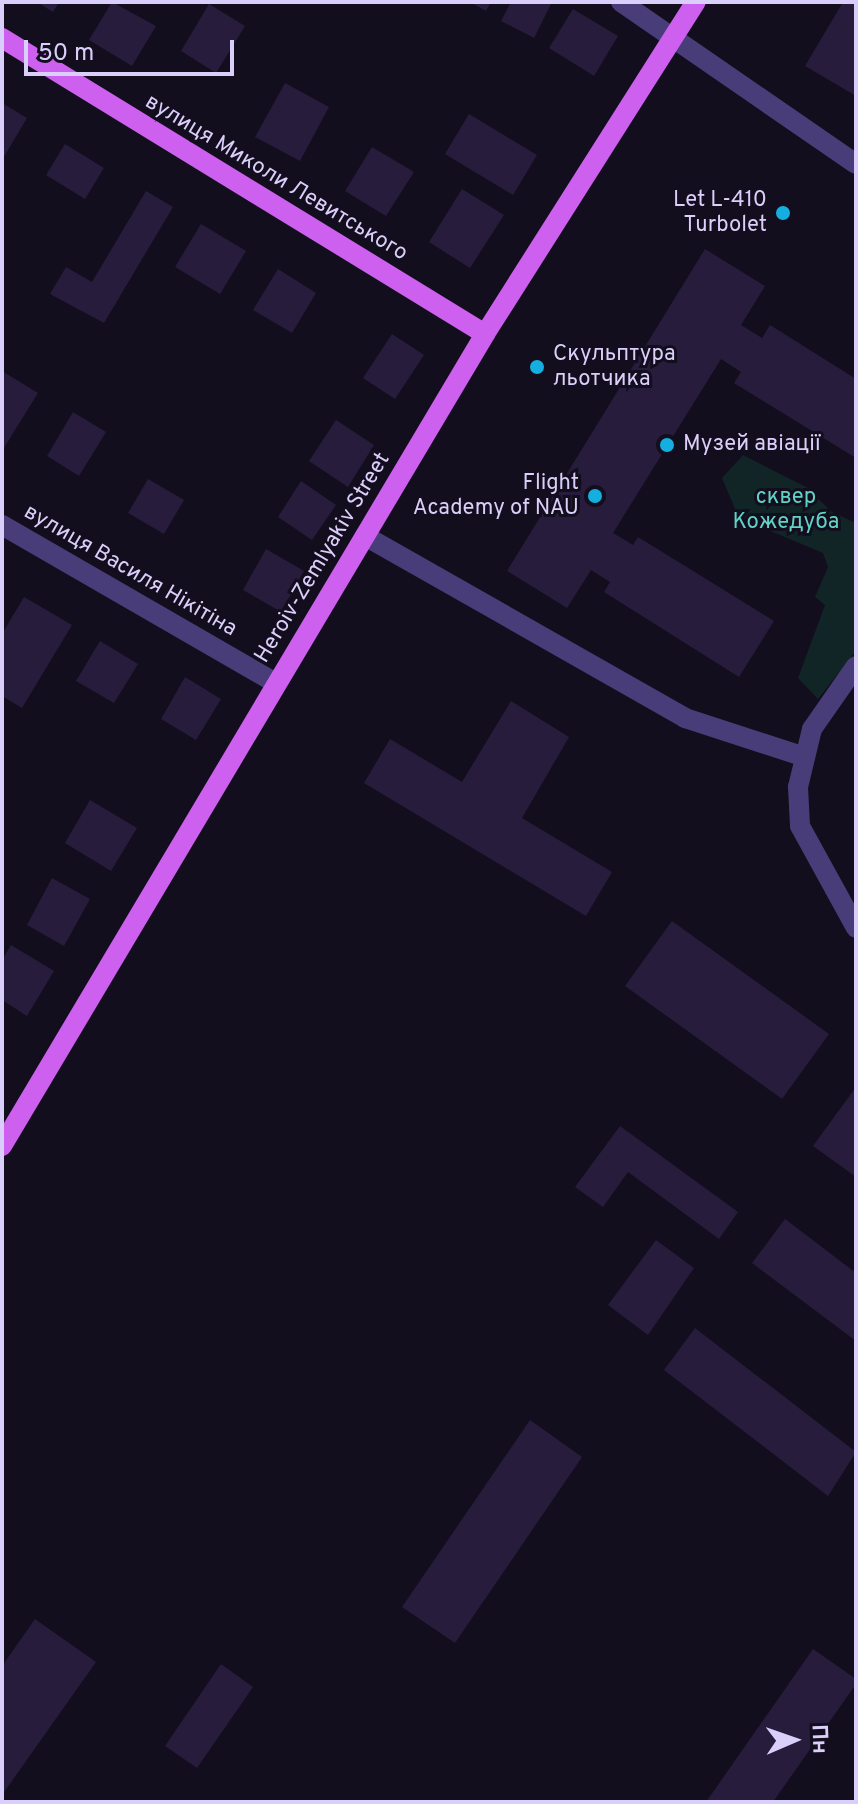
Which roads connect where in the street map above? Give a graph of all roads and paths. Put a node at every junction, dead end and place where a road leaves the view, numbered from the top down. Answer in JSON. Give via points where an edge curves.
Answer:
{"nodes":[{"id":1,"x":621,"y":2,"type":"edge"},
{"id":2,"x":696,"y":2,"type":"edge"},
{"id":3,"x":676,"y":36,"type":"junction"},
{"id":4,"x":2,"y":38,"type":"edge"},
{"id":5,"x":853,"y":155,"type":"edge"},
{"id":6,"x":485,"y":334,"type":"junction"},
{"id":7,"x":2,"y":525,"type":"edge"},
{"id":8,"x":365,"y":536,"type":"junction"},
{"id":9,"x":856,"y":666,"type":"edge"},
{"id":10,"x":276,"y":683,"type":"junction"},
{"id":11,"x":802,"y":756,"type":"junction"},
{"id":12,"x":856,"y":928,"type":"edge"},
{"id":13,"x":2,"y":1146,"type":"edge"}],
"edges":[{"from":1,"to":3,"type":"street"},
{"from":2,"to":3,"type":"main road","name":"Heroiv-Zemlyakiv Street"},
{"from":3,"to":5,"type":"street"},
{"from":3,"to":6,"type":"main road","name":"Heroiv-Zemlyakiv Street"},
{"from":4,"to":6,"type":"main road","name":"вулиця Миколи Левитського"},
{"from":6,"to":8,"type":"main road","name":"Heroiv-Zemlyakiv Street"},
{"from":7,"to":10,"type":"street","name":"вулиця Василя Нікітіна"},
{"from":8,"to":10,"type":"main road","name":"Heroiv-Zemlyakiv Street"},
{"from":8,"to":11,"type":"street","via":[[685,718]]},
{"from":9,"to":11,"type":"street","via":[[812,729]]},
{"from":10,"to":13,"type":"main road","name":"Heroiv-Zemlyakiv Street"},
{"from":11,"to":12,"type":"street","via":[[800,826]]}]}
